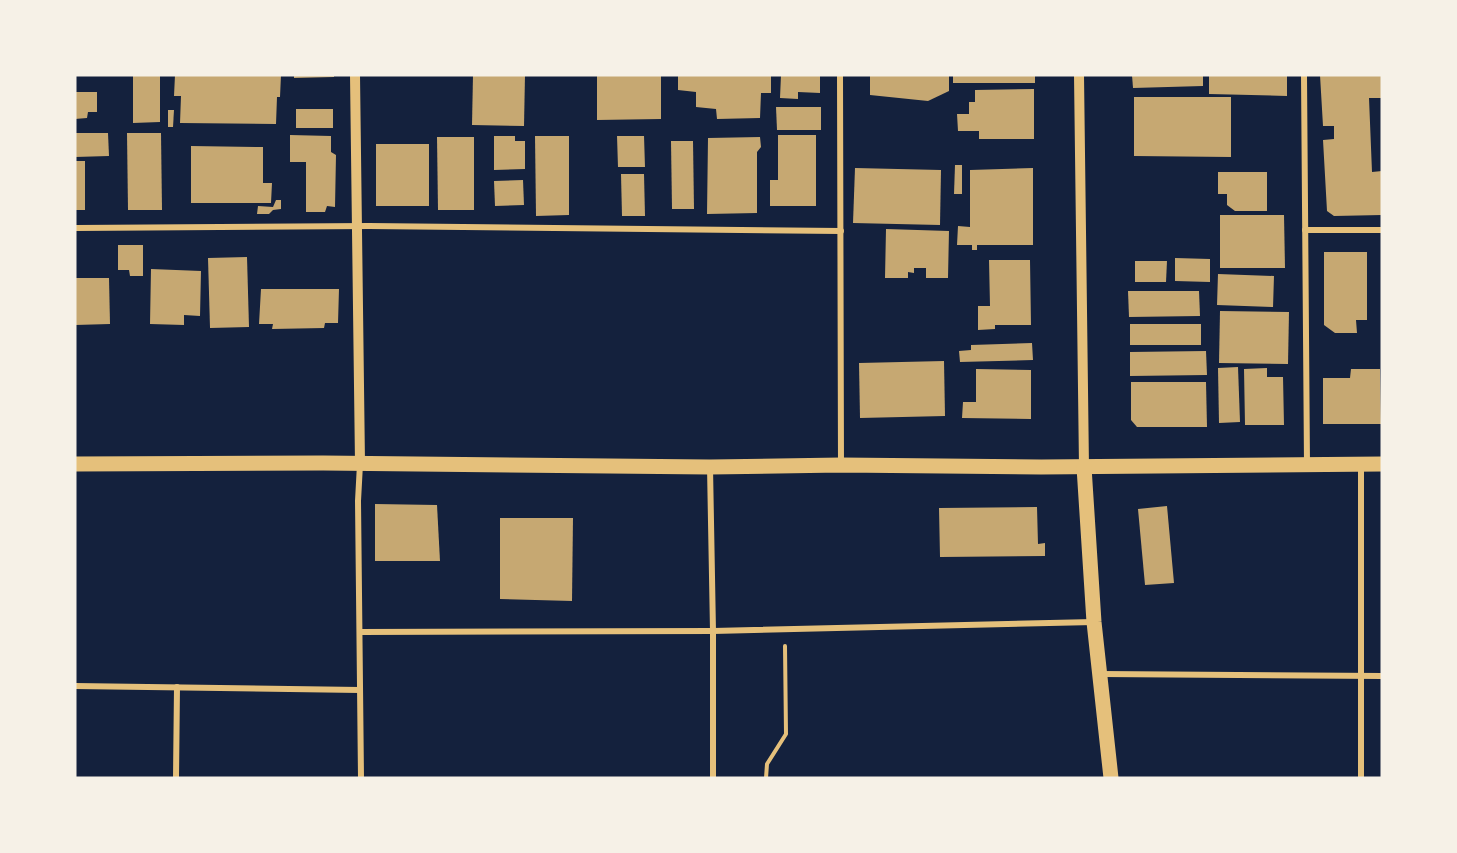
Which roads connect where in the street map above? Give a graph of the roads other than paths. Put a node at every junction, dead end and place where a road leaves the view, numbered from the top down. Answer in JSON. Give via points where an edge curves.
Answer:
{"nodes":[{"id":1,"x":355,"y":75,"type":"edge"},
{"id":2,"x":840,"y":75,"type":"edge"},
{"id":3,"x":1079,"y":75,"type":"edge"},
{"id":4,"x":1304,"y":75,"type":"edge"},
{"id":5,"x":356,"y":226,"type":"junction"},
{"id":6,"x":75,"y":228,"type":"edge"},
{"id":7,"x":1305,"y":230,"type":"junction"},
{"id":8,"x":1382,"y":230,"type":"edge"},
{"id":9,"x":840,"y":231,"type":"junction"},
{"id":10,"x":360,"y":463,"type":"junction"},
{"id":11,"x":75,"y":464,"type":"edge"},
{"id":12,"x":1361,"y":464,"type":"junction"},
{"id":13,"x":1382,"y":464,"type":"edge"},
{"id":14,"x":841,"y":465,"type":"junction"},
{"id":15,"x":1307,"y":465,"type":"junction"},
{"id":16,"x":1084,"y":466,"type":"junction"},
{"id":17,"x":710,"y":467,"type":"junction"},
{"id":18,"x":1094,"y":622,"type":"junction"},
{"id":19,"x":713,"y":631,"type":"junction"},
{"id":20,"x":360,"y":632,"type":"junction"},
{"id":21,"x":1100,"y":674,"type":"junction"},
{"id":22,"x":1360,"y":676,"type":"junction"},
{"id":23,"x":1382,"y":676,"type":"edge"},
{"id":24,"x":75,"y":686,"type":"edge"},
{"id":25,"x":177,"y":687,"type":"junction"},
{"id":26,"x":360,"y":690,"type":"junction"},
{"id":27,"x":176,"y":778,"type":"edge"},
{"id":28,"x":361,"y":778,"type":"edge"},
{"id":29,"x":713,"y":778,"type":"edge"},
{"id":30,"x":1111,"y":778,"type":"edge"},
{"id":31,"x":1361,"y":778,"type":"edge"}],
"edges":[{"from":1,"to":5,"type":"street"},
{"from":2,"to":9,"type":"street"},
{"from":3,"to":16,"type":"street"},
{"from":4,"to":7,"type":"street"},
{"from":5,"to":6,"type":"street"},
{"from":5,"to":9,"type":"street"},
{"from":5,"to":10,"type":"street"},
{"from":7,"to":8,"type":"street"},
{"from":7,"to":15,"type":"street"},
{"from":9,"to":14,"type":"street"},
{"from":10,"to":11,"type":"main road"},
{"from":10,"to":17,"type":"main road"},
{"from":10,"to":20,"type":"street"},
{"from":12,"to":13,"type":"main road"},
{"from":12,"to":15,"type":"main road"},
{"from":12,"to":22,"type":"street"},
{"from":14,"to":16,"type":"main road"},
{"from":14,"to":17,"type":"main road"},
{"from":15,"to":16,"type":"main road"},
{"from":16,"to":18,"type":"main road"},
{"from":17,"to":19,"type":"street"},
{"from":18,"to":19,"type":"street"},
{"from":18,"to":21,"type":"main road"},
{"from":19,"to":20,"type":"street"},
{"from":19,"to":29,"type":"street"},
{"from":20,"to":26,"type":"street"},
{"from":21,"to":22,"type":"street"},
{"from":21,"to":30,"type":"main road"},
{"from":22,"to":23,"type":"street"},
{"from":22,"to":31,"type":"street"},
{"from":24,"to":25,"type":"street"},
{"from":25,"to":26,"type":"street"},
{"from":25,"to":27,"type":"street"},
{"from":26,"to":28,"type":"street"}]}
